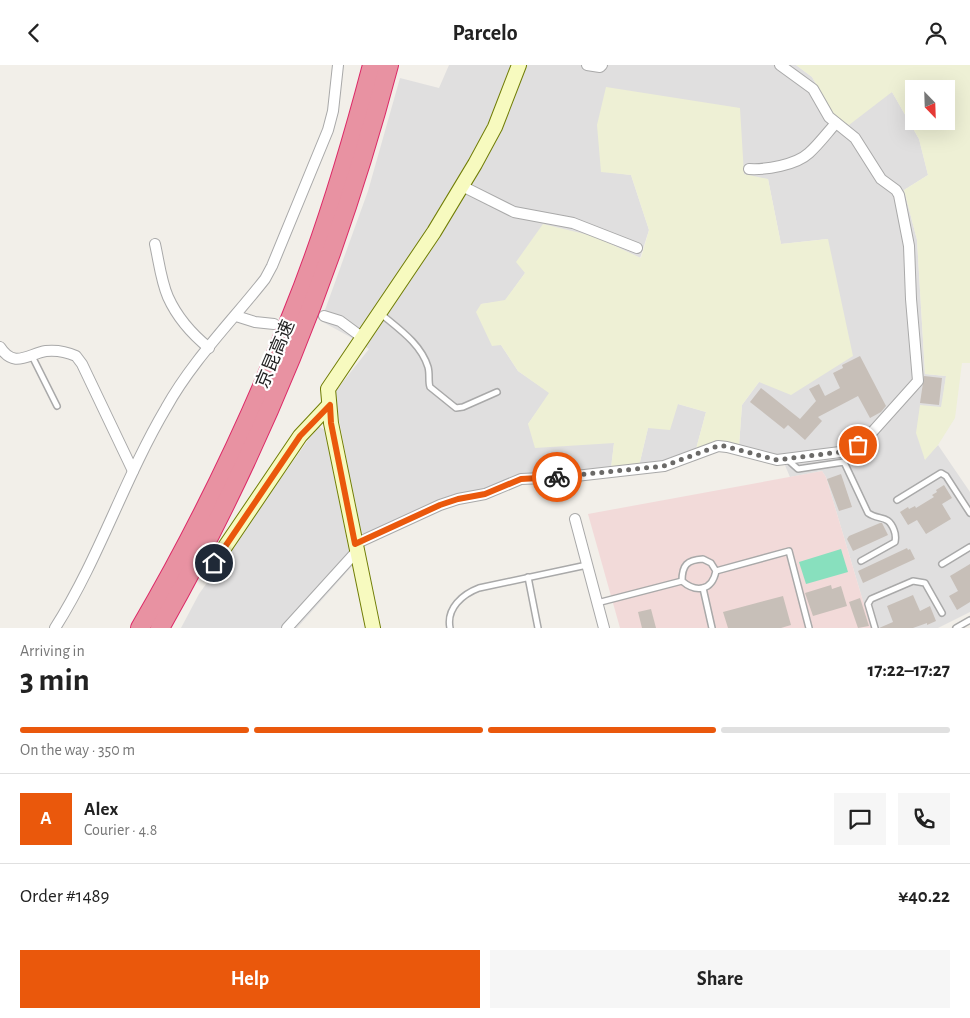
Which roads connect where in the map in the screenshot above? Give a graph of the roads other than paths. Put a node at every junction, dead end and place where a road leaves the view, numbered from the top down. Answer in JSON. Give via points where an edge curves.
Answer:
{"nodes":[{"id":1,"x":338,"y":65,"type":"edge"},
{"id":2,"x":372,"y":65,"type":"edge"},
{"id":3,"x":389,"y":65,"type":"edge"},
{"id":4,"x":519,"y":65,"type":"edge"},
{"id":5,"x":587,"y":65,"type":"edge"},
{"id":6,"x":602,"y":65,"type":"edge"},
{"id":7,"x":780,"y":65,"type":"edge"},
{"id":8,"x":836,"y":123,"type":"junction"},
{"id":9,"x":749,"y":169,"type":"dead end"},
{"id":10,"x":462,"y":186,"type":"junction"},
{"id":11,"x":155,"y":244,"type":"dead end"},
{"id":12,"x":637,"y":248,"type":"dead end"},
{"id":13,"x":380,"y":313,"type":"junction"},
{"id":14,"x":324,"y":316,"type":"dead end"},
{"id":15,"x":236,"y":317,"type":"junction"},
{"id":16,"x":274,"y":324,"type":"dead end"},
{"id":17,"x":363,"y":338,"type":"junction"},
{"id":18,"x":0,"y":347,"type":"edge"},
{"id":19,"x":209,"y":348,"type":"junction"},
{"id":20,"x":32,"y":355,"type":"junction"},
{"id":21,"x":497,"y":392,"type":"dead end"},
{"id":22,"x":330,"y":405,"type":"junction"},
{"id":23,"x":57,"y":406,"type":"dead end"},
{"id":24,"x":788,"y":460,"type":"junction"},
{"id":25,"x":133,"y":471,"type":"junction"},
{"id":26,"x":897,"y":501,"type":"dead end"},
{"id":27,"x":970,"y":513,"type":"edge"},
{"id":28,"x":575,"y":519,"type":"dead end"},
{"id":29,"x":970,"y":547,"type":"edge"},
{"id":30,"x":355,"y":548,"type":"junction"},
{"id":31,"x":861,"y":561,"type":"dead end"},
{"id":32,"x":214,"y":563,"type":"dead end"},
{"id":33,"x":942,"y":564,"type":"dead end"},
{"id":34,"x":587,"y":565,"type":"junction"},
{"id":35,"x":716,"y":571,"type":"junction"},
{"id":36,"x":528,"y":577,"type":"junction"},
{"id":37,"x":682,"y":581,"type":"junction"},
{"id":38,"x":703,"y":588,"type":"junction"},
{"id":39,"x":597,"y":603,"type":"junction"},
{"id":40,"x":942,"y":613,"type":"dead end"},
{"id":41,"x":970,"y":620,"type":"edge"},
{"id":42,"x":55,"y":628,"type":"edge"},
{"id":43,"x":140,"y":628,"type":"edge"},
{"id":44,"x":160,"y":628,"type":"edge"},
{"id":45,"x":287,"y":628,"type":"edge"},
{"id":46,"x":373,"y":628,"type":"edge"},
{"id":47,"x":450,"y":628,"type":"edge"},
{"id":48,"x":538,"y":628,"type":"edge"},
{"id":49,"x":604,"y":628,"type":"edge"},
{"id":50,"x":712,"y":628,"type":"edge"},
{"id":51,"x":810,"y":628,"type":"edge"},
{"id":52,"x":875,"y":628,"type":"edge"},
{"id":53,"x":956,"y":628,"type":"edge"}],
"edges":[{"from":1,"to":15,"type":"street","via":[[332,120],[316,161],[266,279]]},
{"from":2,"to":43,"type":"highway","name":"京昆高速","via":[[328,216],[274,359],[223,474]]},
{"from":3,"to":44,"type":"highway","name":"京昆高速","via":[[349,204],[290,365],[238,481]]},
{"from":4,"to":10,"type":"street","via":[[495,127]]},
{"from":5,"to":6,"type":"street"},
{"from":7,"to":8,"type":"street","via":[[811,87]]},
{"from":8,"to":9,"type":"street","via":[[808,154],[794,162],[762,170]]},
{"from":8,"to":24,"type":"street","via":[[855,138],[881,179],[899,195],[909,246],[918,381],[858,445],[848,451]]},
{"from":10,"to":12,"type":"street","via":[[514,212],[573,223]]},
{"from":10,"to":13,"type":"street"},
{"from":11,"to":19,"type":"street","via":[[169,298],[196,338]]},
{"from":13,"to":17,"type":"street"},
{"from":13,"to":21,"type":"lane","via":[[409,338],[426,361],[430,387],[453,407],[463,407]]},
{"from":14,"to":17,"type":"street","via":[[340,321]]},
{"from":15,"to":16,"type":"street"},
{"from":15,"to":19,"type":"street"},
{"from":17,"to":22,"type":"street","via":[[328,389]]},
{"from":18,"to":20,"type":"street","via":[[14,358]]},
{"from":19,"to":25,"type":"street","via":[[167,406]]},
{"from":20,"to":23,"type":"lane"},
{"from":20,"to":25,"type":"street","via":[[57,351],[79,358]]},
{"from":22,"to":30,"type":"street"},
{"from":22,"to":32,"type":"street","via":[[300,436]]},
{"from":24,"to":30,"type":"street","via":[[774,460],[718,446],[664,466],[521,479],[485,494],[440,505]]},
{"from":24,"to":31,"type":"lane","via":[[798,469],[844,462],[868,513],[892,523],[896,535],[894,542]]},
{"from":25,"to":42,"type":"street","via":[[71,604]]},
{"from":26,"to":27,"type":"lane","via":[[941,473]]},
{"from":28,"to":34,"type":"street"},
{"from":29,"to":33,"type":"lane"},
{"from":30,"to":45,"type":"street"},
{"from":30,"to":46,"type":"street"},
{"from":34,"to":36,"type":"lane"},
{"from":34,"to":39,"type":"street"},
{"from":35,"to":37,"type":"lane","via":[[711,563],[703,559],[694,560],[686,564]]},
{"from":35,"to":38,"type":"lane","via":[[710,585]]},
{"from":35,"to":51,"type":"lane","via":[[789,551]]},
{"from":36,"to":47,"type":"lane","via":[[468,591],[454,607]]},
{"from":36,"to":48,"type":"lane"},
{"from":37,"to":38,"type":"lane","via":[[695,589]]},
{"from":37,"to":39,"type":"lane"},
{"from":38,"to":50,"type":"lane"},
{"from":39,"to":49,"type":"street"},
{"from":40,"to":52,"type":"lane","via":[[925,583],[913,581],[871,599],[868,604]]},
{"from":41,"to":53,"type":"lane"}]}
